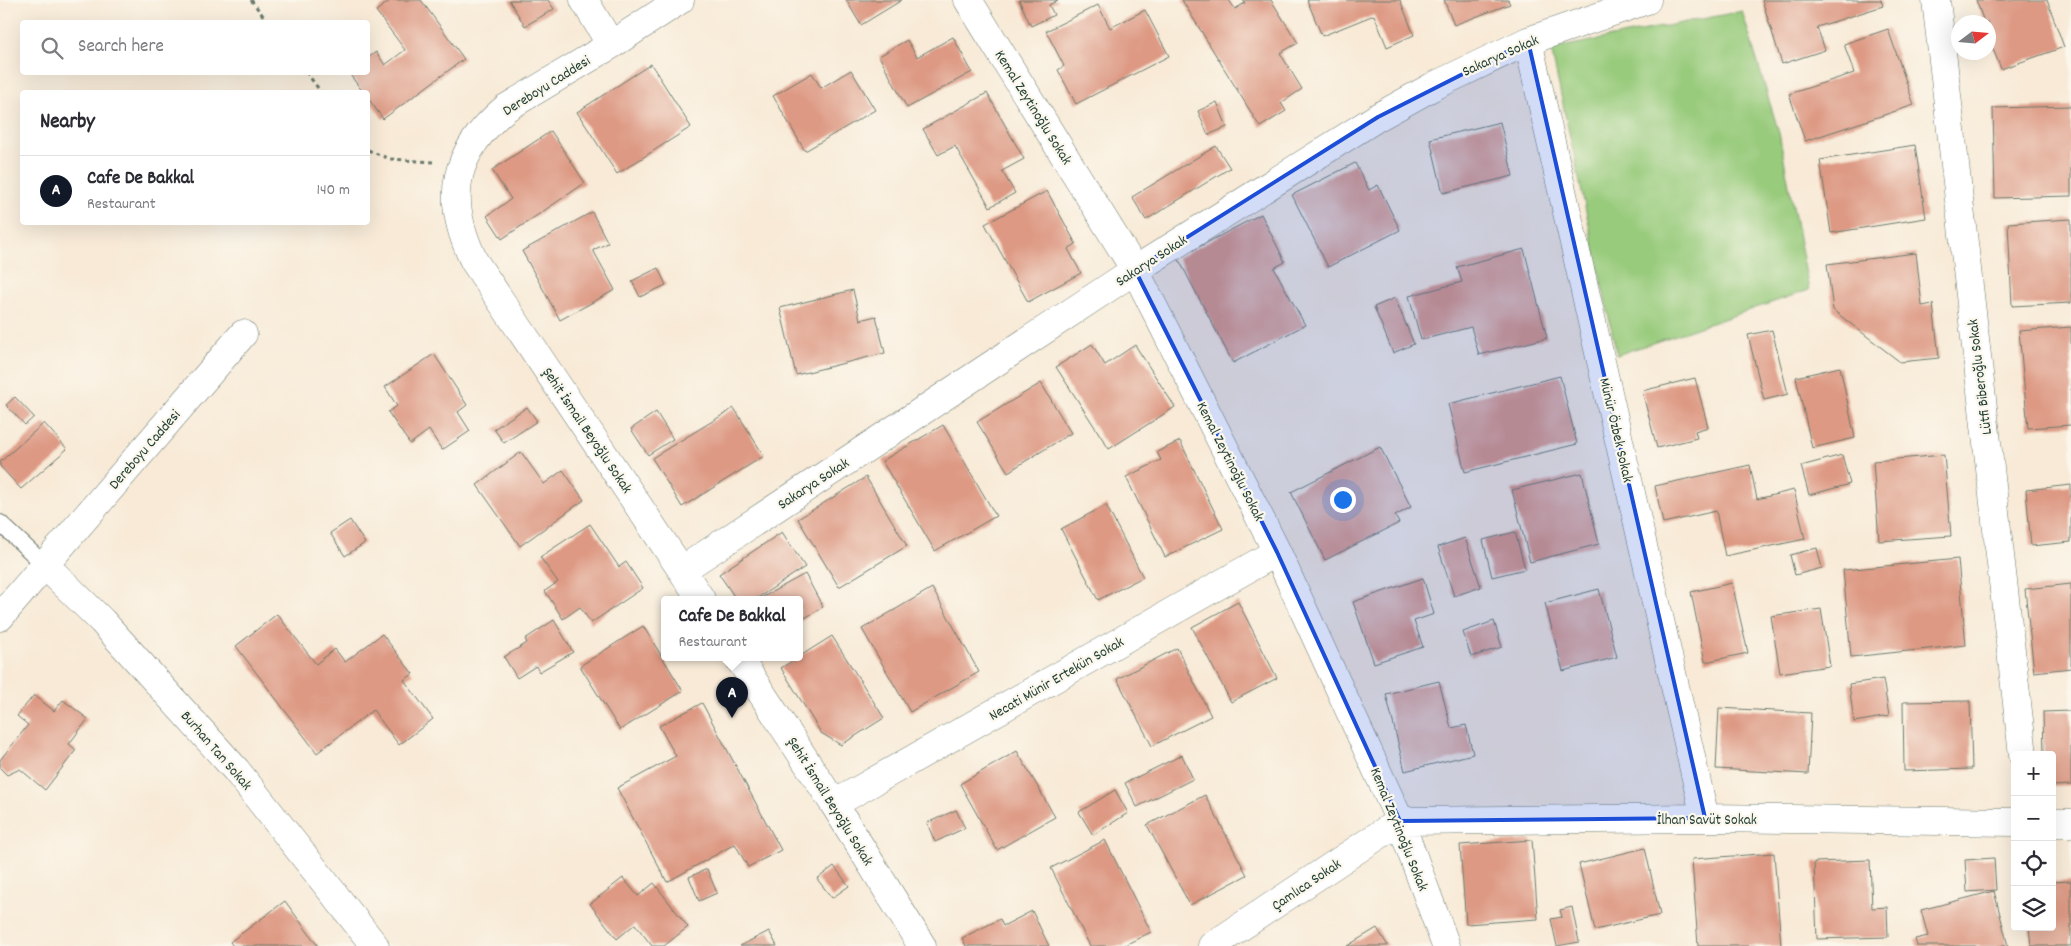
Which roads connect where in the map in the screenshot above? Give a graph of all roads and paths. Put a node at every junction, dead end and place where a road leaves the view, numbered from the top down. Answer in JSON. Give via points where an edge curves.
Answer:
{"nodes":[{"id":1,"x":251,"y":0,"type":"edge"},
{"id":2,"x":584,"y":0,"type":"edge"},
{"id":3,"x":680,"y":0,"type":"edge"},
{"id":4,"x":968,"y":0,"type":"edge"},
{"id":5,"x":1647,"y":0,"type":"edge"},
{"id":6,"x":1936,"y":0,"type":"edge"},
{"id":7,"x":266,"y":20,"type":"edge"},
{"id":8,"x":1528,"y":41,"type":"junction"},
{"id":9,"x":612,"y":45,"type":"junction"},
{"id":10,"x":308,"y":75,"type":"edge"},
{"id":11,"x":320,"y":90,"type":"edge"},
{"id":12,"x":370,"y":151,"type":"edge"},
{"id":13,"x":413,"y":160,"type":"dead end"},
{"id":14,"x":474,"y":262,"type":"joint"},
{"id":15,"x":1135,"y":270,"type":"junction"},
{"id":16,"x":243,"y":334,"type":"dead end"},
{"id":17,"x":0,"y":523,"type":"edge"},
{"id":18,"x":1277,"y":552,"type":"junction"},
{"id":19,"x":45,"y":565,"type":"junction"},
{"id":20,"x":682,"y":570,"type":"junction"},
{"id":21,"x":699,"y":596,"type":"edge"},
{"id":22,"x":0,"y":618,"type":"edge"},
{"id":23,"x":741,"y":661,"type":"edge"},
{"id":24,"x":2023,"y":751,"type":"edge"},
{"id":25,"x":834,"y":804,"type":"junction"},
{"id":26,"x":1705,"y":818,"type":"junction"},
{"id":27,"x":1400,"y":821,"type":"junction"},
{"id":28,"x":2011,"y":822,"type":"edge"},
{"id":29,"x":2056,"y":822,"type":"edge"},
{"id":30,"x":2071,"y":823,"type":"edge"},
{"id":31,"x":375,"y":946,"type":"edge"},
{"id":32,"x":922,"y":946,"type":"edge"},
{"id":33,"x":1212,"y":946,"type":"edge"},
{"id":34,"x":1446,"y":946,"type":"edge"}],
"edges":[{"from":1,"to":7,"type":"path"},
{"from":2,"to":9,"type":"street"},
{"from":3,"to":9,"type":"street","name":"Dereboyu Caddesi"},
{"from":4,"to":15,"type":"street","name":"Kemal Zeytinoğlu Sokak"},
{"from":5,"to":8,"type":"street","name":"Sakarya Sokak"},
{"from":6,"to":24,"type":"street","name":"Lütfi Biberoğlu Sokak"},
{"from":8,"to":15,"type":"street","name":"Sakarya Sokak","via":[[1378,117]]},
{"from":8,"to":26,"type":"street","name":"Münür Özbek Sokak"},
{"from":9,"to":14,"type":"street","name":"Dereboyu Caddesi","via":[[506,108],[476,138],[462,164],[457,188],[463,238]]},
{"from":10,"to":11,"type":"path"},
{"from":12,"to":13,"type":"path","via":[[390,159]]},
{"from":14,"to":20,"type":"street","name":"Şehit İsmail Beyoğlu Sokak"},
{"from":15,"to":18,"type":"street","name":"Kemal Zeytinoğlu Sokak"},
{"from":15,"to":20,"type":"street","name":"Sakarya Sokak"},
{"from":16,"to":19,"type":"street","name":"Dereboyu Caddesi"},
{"from":17,"to":19,"type":"lane"},
{"from":18,"to":25,"type":"street","name":"Necati Münir Ertekün Sokak"},
{"from":18,"to":27,"type":"street","name":"Kemal Zeytinoğlu Sokak"},
{"from":19,"to":22,"type":"street","name":"Dereboyu Caddesi"},
{"from":19,"to":31,"type":"street","name":"Burhan Tan Sokak","via":[[102,621],[236,770]]},
{"from":20,"to":21,"type":"street","name":"Şehit İsmail Beyoğlu Sokak"},
{"from":23,"to":25,"type":"street","name":"Şehit İsmail Beyoğlu Sokak"},
{"from":25,"to":32,"type":"street","name":"Şehit İsmail Beyoğlu Sokak"},
{"from":26,"to":27,"type":"street","name":"İlhan Savüt Sokak"},
{"from":26,"to":28,"type":"street","name":"İlhan Savüt Sokak"},
{"from":27,"to":33,"type":"street","name":"Çamlıca Sokak"},
{"from":27,"to":34,"type":"street","name":"Kemal Zeytinoğlu Sokak"},
{"from":29,"to":30,"type":"street"}]}
